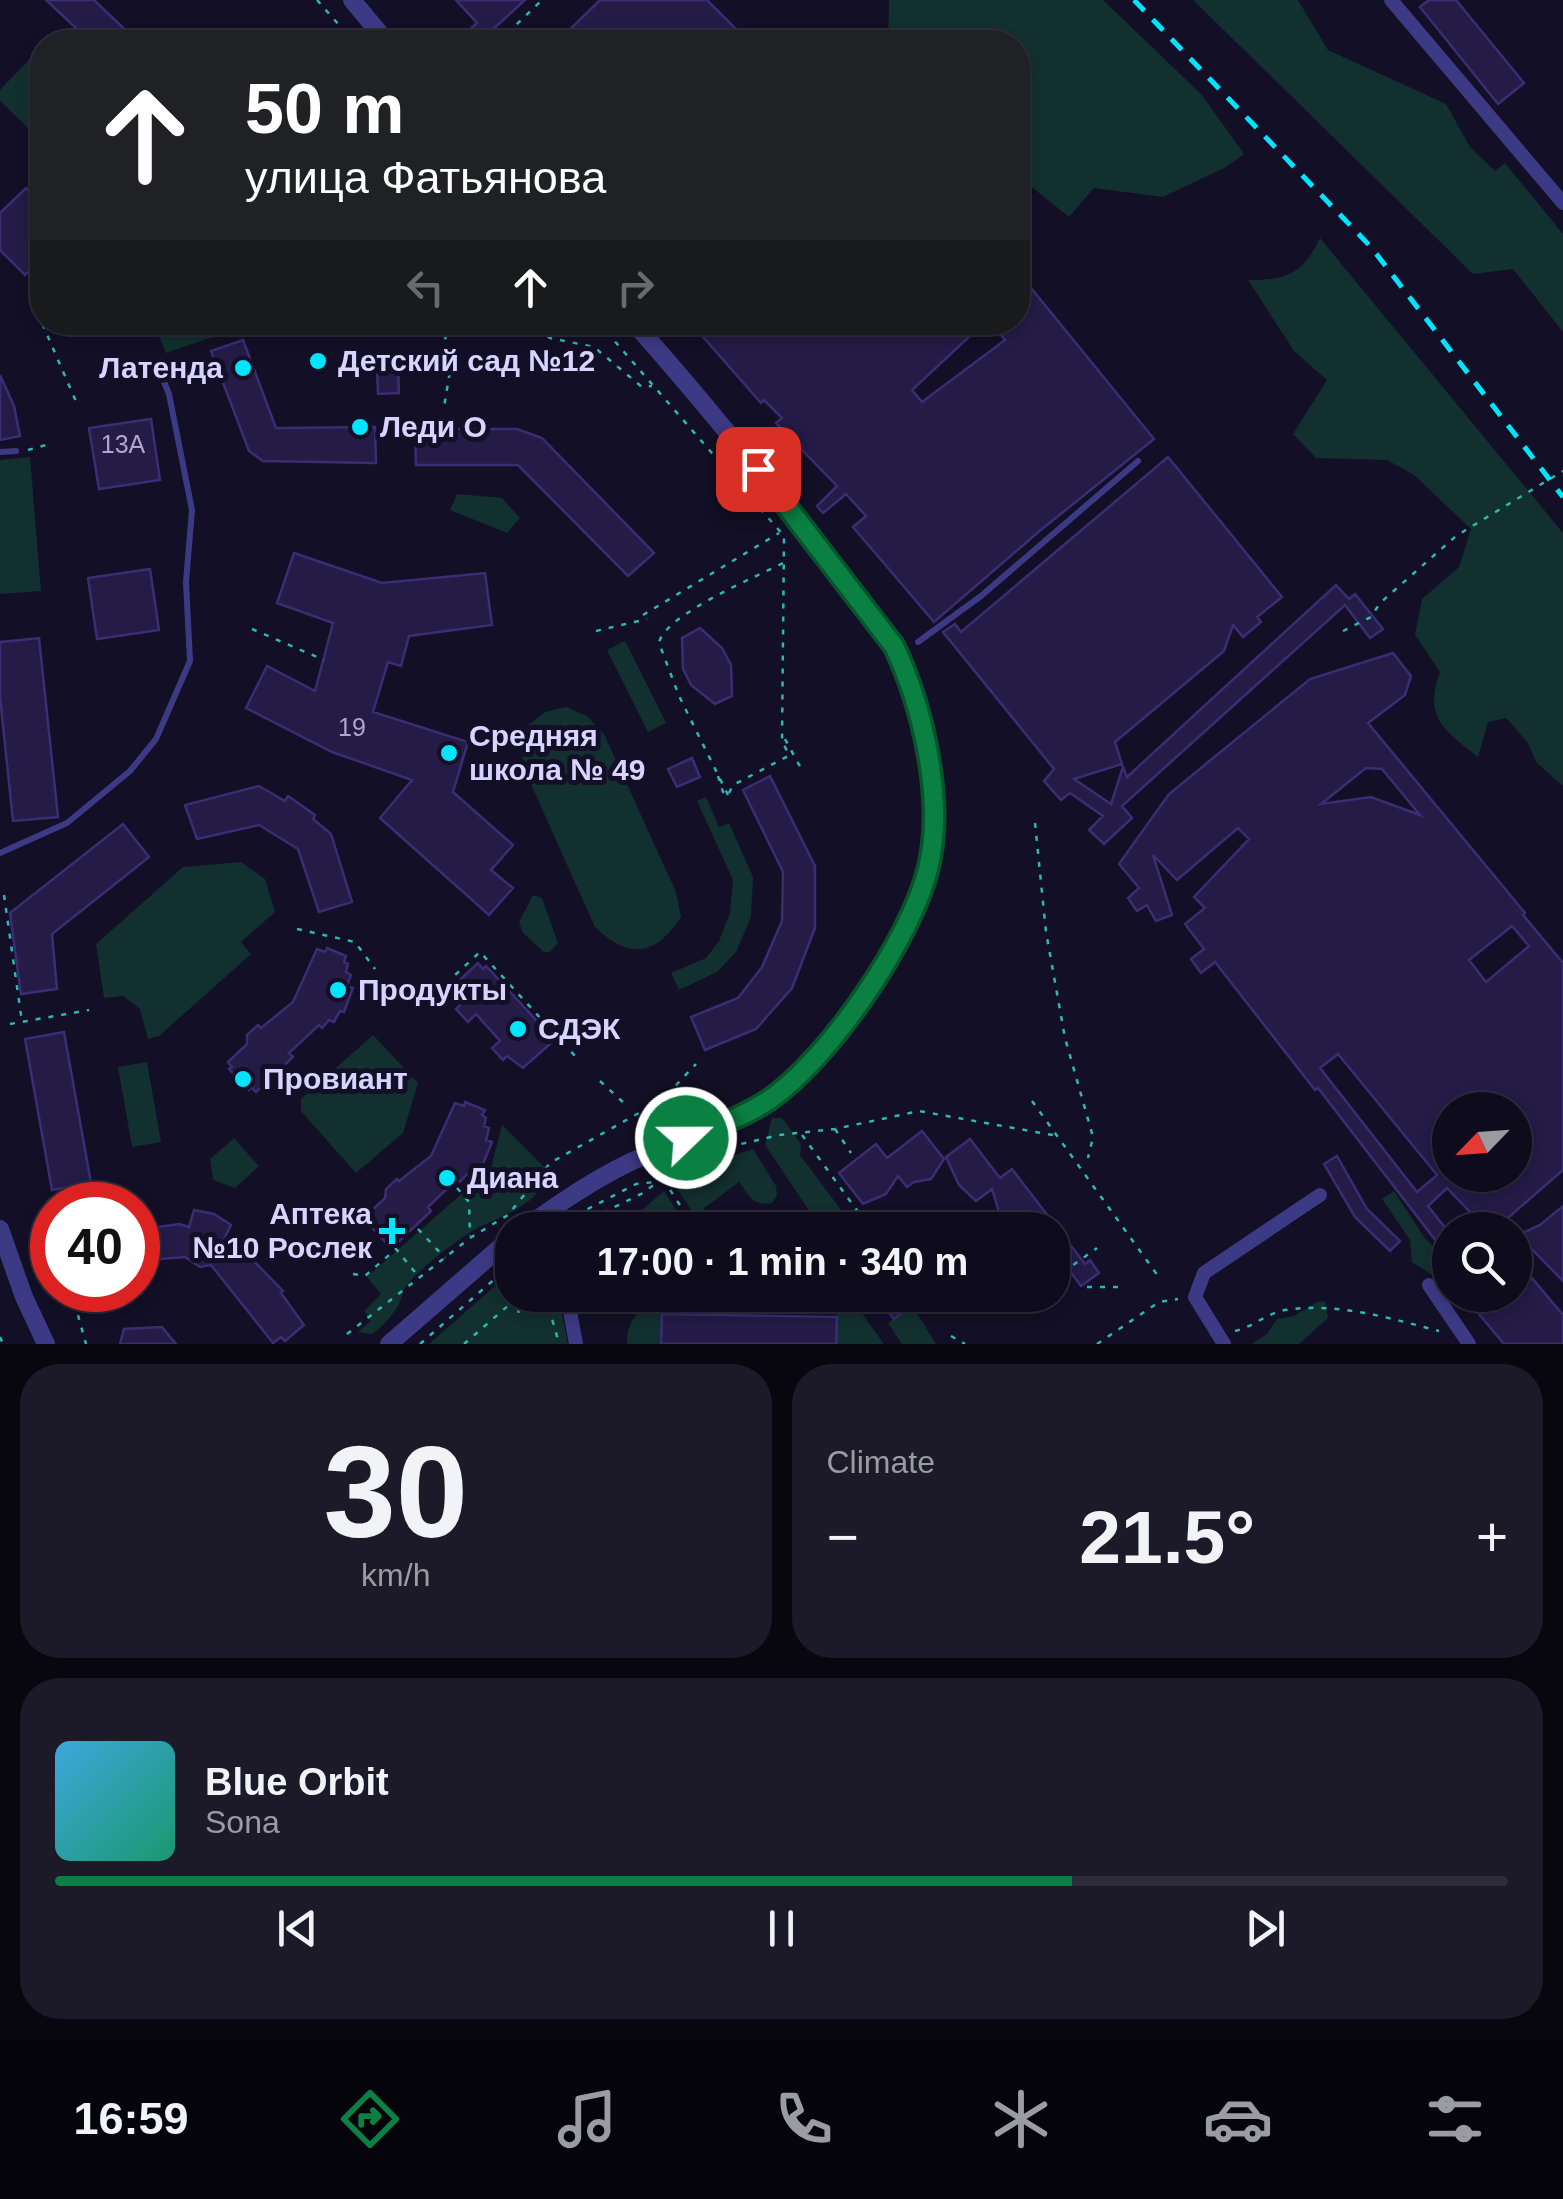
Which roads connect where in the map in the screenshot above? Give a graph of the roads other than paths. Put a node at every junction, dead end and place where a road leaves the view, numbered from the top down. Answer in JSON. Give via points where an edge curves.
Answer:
{"nodes":[{"id":1,"x":352,"y":0,"type":"edge"},
{"id":2,"x":1395,"y":1,"type":"edge"},
{"id":3,"x":377,"y":30,"type":"edge"},
{"id":4,"x":1563,"y":204,"type":"edge"},
{"id":5,"x":645,"y":335,"type":"edge"},
{"id":6,"x":157,"y":365,"type":"dead end"},
{"id":7,"x":16,"y":450,"type":"dead end"},
{"id":8,"x":0,"y":452,"type":"edge"},
{"id":9,"x":1138,"y":461,"type":"dead end"},
{"id":10,"x":918,"y":642,"type":"dead end"},
{"id":11,"x":0,"y":853,"type":"edge"},
{"id":12,"x":1320,"y":1196,"type":"dead end"},
{"id":13,"x":544,"y":1212,"type":"edge"},
{"id":14,"x":0,"y":1229,"type":"edge"},
{"id":15,"x":495,"y":1249,"type":"edge"},
{"id":16,"x":1429,"y":1285,"type":"dead end"},
{"id":17,"x":570,"y":1312,"type":"edge"},
{"id":18,"x":1220,"y":1338,"type":"edge"},
{"id":19,"x":1467,"y":1341,"type":"edge"},
{"id":20,"x":46,"y":1344,"type":"edge"},
{"id":21,"x":388,"y":1344,"type":"edge"},
{"id":22,"x":576,"y":1344,"type":"edge"}],
"edges":[{"from":1,"to":3,"type":"street"},
{"from":2,"to":4,"type":"street"},
{"from":5,"to":13,"type":"street","via":[[783,499],[894,646],[923,732],[935,809],[928,869],[905,926],[850,1016],[797,1078],[742,1116],[616,1169]]},
{"from":6,"to":11,"type":"lane","via":[[192,510],[186,582],[190,661],[156,739],[130,771],[79,815]]},
{"from":7,"to":8,"type":"lane"},
{"from":9,"to":10,"type":"lane"},
{"from":12,"to":18,"type":"street","via":[[1204,1273],[1194,1296]]},
{"from":14,"to":20,"type":"street"},
{"from":15,"to":21,"type":"street"},
{"from":16,"to":19,"type":"street"},
{"from":17,"to":22,"type":"street"}]}
